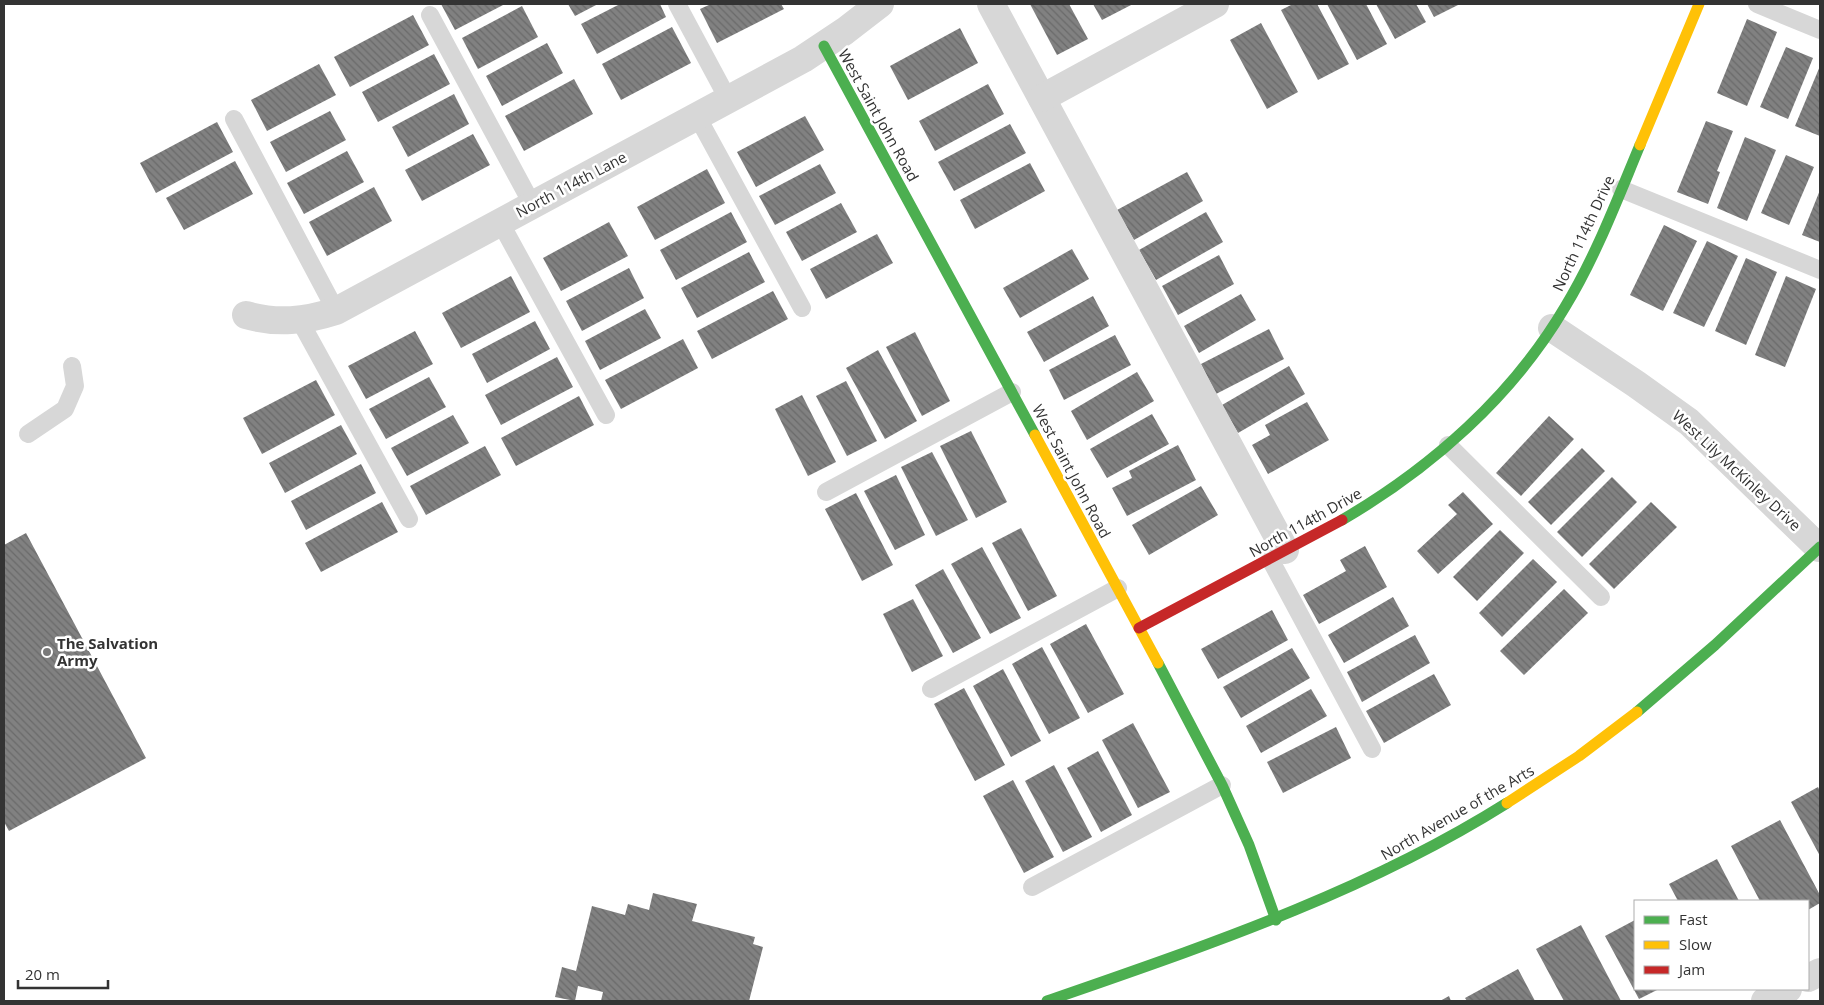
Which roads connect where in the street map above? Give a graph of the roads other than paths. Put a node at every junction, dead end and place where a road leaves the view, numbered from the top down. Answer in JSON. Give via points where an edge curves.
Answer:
{"nodes":[{"id":1,"x":677,"y":4,"type":"edge"},
{"id":2,"x":880,"y":4,"type":"edge"},
{"id":3,"x":991,"y":4,"type":"edge"},
{"id":4,"x":1215,"y":4,"type":"edge"},
{"id":5,"x":1698,"y":4,"type":"edge"},
{"id":6,"x":1756,"y":4,"type":"edge"},
{"id":7,"x":430,"y":15,"type":"dead end"},
{"id":8,"x":1820,"y":30,"type":"edge"},
{"id":9,"x":824,"y":46,"type":"junction"},
{"id":10,"x":1042,"y":98,"type":"junction"},
{"id":11,"x":728,"y":99,"type":"junction"},
{"id":12,"x":697,"y":116,"type":"junction"},
{"id":13,"x":234,"y":119,"type":"dead end"},
{"id":14,"x":1621,"y":189,"type":"junction"},
{"id":15,"x":532,"y":204,"type":"junction"},
{"id":16,"x":500,"y":222,"type":"junction"},
{"id":17,"x":1820,"y":270,"type":"edge"},
{"id":18,"x":802,"y":308,"type":"dead end"},
{"id":19,"x":336,"y":311,"type":"junction"},
{"id":20,"x":246,"y":315,"type":"dead end"},
{"id":21,"x":300,"y":320,"type":"junction"},
{"id":22,"x":1552,"y":328,"type":"junction"},
{"id":23,"x":72,"y":366,"type":"dead end"},
{"id":24,"x":1012,"y":392,"type":"junction"},
{"id":25,"x":606,"y":414,"type":"dead end"},
{"id":26,"x":28,"y":434,"type":"dead end"},
{"id":27,"x":1448,"y":445,"type":"junction"},
{"id":28,"x":826,"y":492,"type":"dead end"},
{"id":29,"x":409,"y":519,"type":"dead end"},
{"id":30,"x":1820,"y":548,"type":"edge"},
{"id":31,"x":1278,"y":554,"type":"junction"},
{"id":32,"x":1118,"y":588,"type":"junction"},
{"id":33,"x":1601,"y":597,"type":"dead end"},
{"id":34,"x":1139,"y":628,"type":"junction"},
{"id":35,"x":931,"y":689,"type":"dead end"},
{"id":36,"x":1372,"y":749,"type":"dead end"},
{"id":37,"x":1222,"y":785,"type":"junction"},
{"id":38,"x":1032,"y":887,"type":"dead end"},
{"id":39,"x":1276,"y":920,"type":"junction"},
{"id":40,"x":1786,"y":990,"type":"edge"},
{"id":41,"x":1048,"y":1001,"type":"edge"},
{"id":42,"x":1765,"y":1001,"type":"edge"}],
"edges":[{"from":1,"to":11,"type":"lane"},
{"from":2,"to":9,"type":"street","name":"North 114th Lane"},
{"from":3,"to":10,"type":"street"},
{"from":4,"to":10,"type":"street"},
{"from":5,"to":14,"type":"street","name":"North 114th Drive"},
{"from":6,"to":8,"type":"lane"},
{"from":7,"to":15,"type":"lane"},
{"from":9,"to":11,"type":"street","name":"North 114th Lane"},
{"from":9,"to":24,"type":"street","name":"West Saint John Road"},
{"from":10,"to":31,"type":"street"},
{"from":11,"to":12,"type":"street","name":"North 114th Lane"},
{"from":12,"to":15,"type":"street","name":"North 114th Lane"},
{"from":12,"to":18,"type":"lane"},
{"from":13,"to":19,"type":"lane"},
{"from":14,"to":17,"type":"lane"},
{"from":14,"to":22,"type":"street","name":"North 114th Drive","via":[[1589,264]]},
{"from":15,"to":16,"type":"street","name":"North 114th Lane"},
{"from":16,"to":19,"type":"street","name":"North 114th Lane"},
{"from":16,"to":25,"type":"lane"},
{"from":19,"to":21,"type":"street","name":"North 114th Lane"},
{"from":20,"to":21,"type":"street","name":"North 114th Lane","via":[[262,319]]},
{"from":21,"to":29,"type":"lane"},
{"from":22,"to":27,"type":"street","name":"North 114th Drive","via":[[1514,378]]},
{"from":22,"to":30,"type":"street","name":"West Lily McKinley Drive","via":[[1689,422]]},
{"from":23,"to":26,"type":"lane","via":[[75,386],[65,409]]},
{"from":24,"to":28,"type":"lane"},
{"from":24,"to":32,"type":"street","name":"West Saint John Road"},
{"from":27,"to":31,"type":"street","name":"North 114th Drive","via":[[1369,504]]},
{"from":27,"to":33,"type":"lane"},
{"from":30,"to":39,"type":"street","name":"North Avenue of the Arts","via":[[1650,701],[1563,767],[1434,846]]},
{"from":31,"to":34,"type":"street","name":"North 114th Drive"},
{"from":31,"to":36,"type":"lane"},
{"from":32,"to":34,"type":"street","name":"West Saint John Road"},
{"from":32,"to":35,"type":"lane"},
{"from":34,"to":37,"type":"street","name":"West Saint John Road"},
{"from":37,"to":38,"type":"lane"},
{"from":37,"to":39,"type":"street","name":"West Saint John Road","via":[[1249,845]]},
{"from":39,"to":41,"type":"street","name":"North Avenue of the Arts"},
{"from":40,"to":42,"type":"street"}]}
